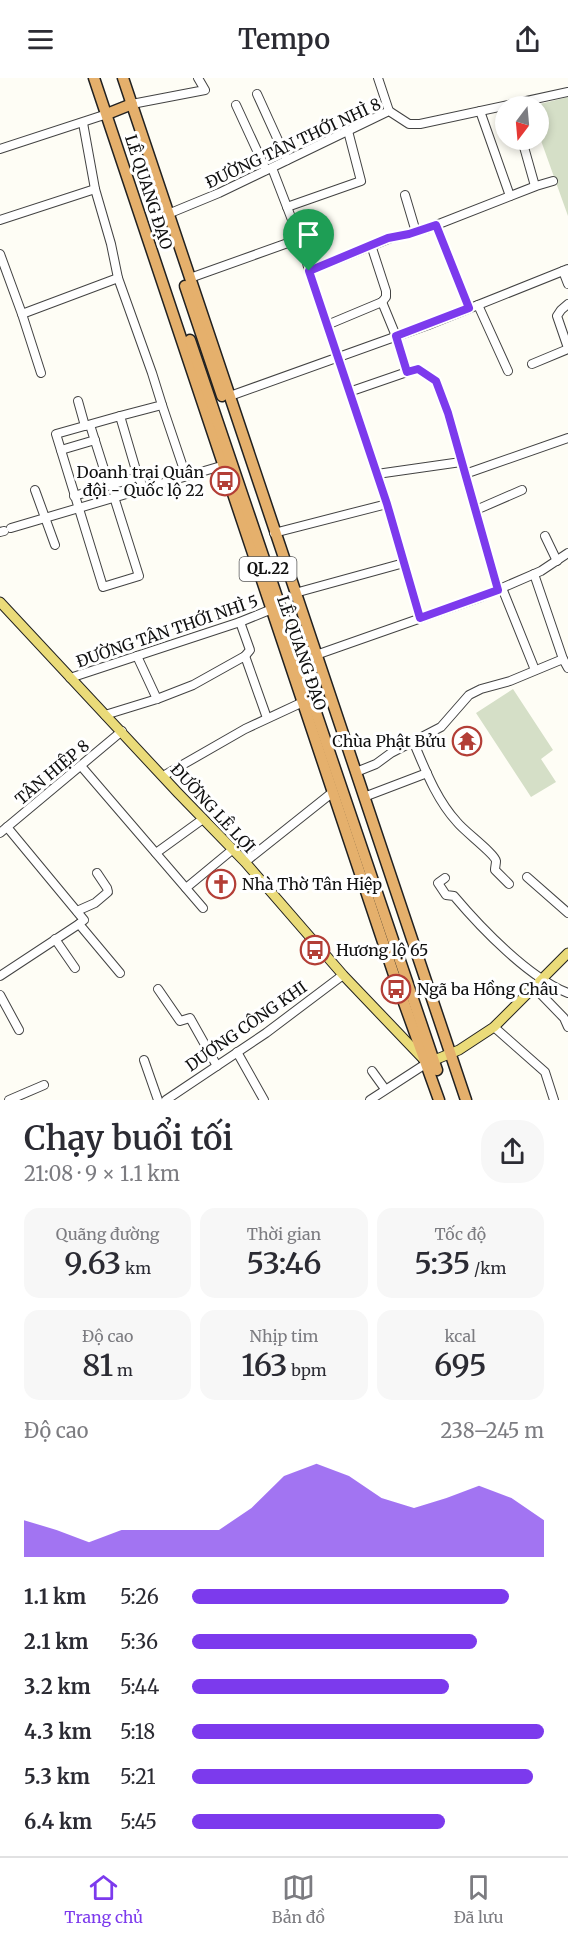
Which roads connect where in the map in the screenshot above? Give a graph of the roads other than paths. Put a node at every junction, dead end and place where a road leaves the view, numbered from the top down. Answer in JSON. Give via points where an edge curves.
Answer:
{"nodes":[{"id":1,"x":94,"y":78,"type":"edge"},
{"id":2,"x":102,"y":78,"type":"edge"},
{"id":3,"x":115,"y":78,"type":"edge"},
{"id":4,"x":123,"y":78,"type":"edge"},
{"id":5,"x":198,"y":78,"type":"edge"},
{"id":6,"x":378,"y":78,"type":"edge"},
{"id":7,"x":568,"y":92,"type":"edge"},
{"id":8,"x":257,"y":94,"type":"dead end"},
{"id":9,"x":236,"y":105,"type":"dead end"},
{"id":10,"x":128,"y":106,"type":"junction"},
{"id":11,"x":389,"y":111,"type":"junction"},
{"id":12,"x":480,"y":111,"type":"junction"},
{"id":13,"x":110,"y":113,"type":"junction"},
{"id":14,"x":83,"y":123,"type":"junction"},
{"id":15,"x":348,"y":131,"type":"junction"},
{"id":16,"x":0,"y":149,"type":"edge"},
{"id":17,"x":525,"y":150,"type":"edge"},
{"id":18,"x":287,"y":160,"type":"junction"},
{"id":19,"x":269,"y":169,"type":"junction"},
{"id":20,"x":553,"y":181,"type":"dead end"},
{"id":21,"x":535,"y":186,"type":"junction"},
{"id":22,"x":95,"y":189,"type":"junction"},
{"id":23,"x":405,"y":195,"type":"dead end"},
{"id":24,"x":510,"y":196,"type":"junction"},
{"id":25,"x":287,"y":207,"type":"junction"},
{"id":26,"x":168,"y":214,"type":"junction"},
{"id":27,"x":0,"y":220,"type":"edge"},
{"id":28,"x":436,"y":225,"type":"junction"},
{"id":29,"x":416,"y":232,"type":"junction"},
{"id":30,"x":299,"y":239,"type":"junction"},
{"id":31,"x":371,"y":245,"type":"junction"},
{"id":32,"x":0,"y":254,"type":"edge"},
{"id":33,"x":566,"y":270,"type":"edge"},
{"id":34,"x":309,"y":271,"type":"junction"},
{"id":35,"x":118,"y":278,"type":"junction"},
{"id":36,"x":190,"y":278,"type":"junction"},
{"id":37,"x":568,"y":284,"type":"edge"},
{"id":38,"x":382,"y":302,"type":"junction"},
{"id":39,"x":568,"y":304,"type":"edge"},
{"id":40,"x":477,"y":305,"type":"junction"},
{"id":41,"x":469,"y":308,"type":"junction"},
{"id":42,"x":22,"y":314,"type":"junction"},
{"id":43,"x":327,"y":325,"type":"junction"},
{"id":44,"x":396,"y":336,"type":"junction"},
{"id":45,"x":568,"y":349,"type":"edge"},
{"id":46,"x":337,"y":357,"type":"junction"},
{"id":47,"x":531,"y":364,"type":"dead end"},
{"id":48,"x":508,"y":370,"type":"dead end"},
{"id":49,"x":407,"y":372,"type":"junction"},
{"id":50,"x":41,"y":373,"type":"dead end"},
{"id":51,"x":349,"y":392,"type":"junction"},
{"id":52,"x":230,"y":396,"type":"junction"},
{"id":53,"x":78,"y":401,"type":"dead end"},
{"id":54,"x":162,"y":405,"type":"junction"},
{"id":55,"x":120,"y":416,"type":"junction"},
{"id":56,"x":87,"y":426,"type":"junction"},
{"id":57,"x":568,"y":438,"type":"edge"},
{"id":58,"x":95,"y":440,"type":"junction"},
{"id":59,"x":61,"y":450,"type":"junction"},
{"id":60,"x":461,"y":462,"type":"junction"},
{"id":61,"x":228,"y":464,"type":"junction"},
{"id":62,"x":376,"y":474,"type":"junction"},
{"id":63,"x":465,"y":474,"type":"junction"},
{"id":64,"x":186,"y":476,"type":"junction"},
{"id":65,"x":138,"y":477,"type":"junction"},
{"id":66,"x":109,"y":485,"type":"junction"},
{"id":67,"x":144,"y":488,"type":"junction"},
{"id":68,"x":35,"y":490,"type":"dead end"},
{"id":69,"x":522,"y":490,"type":"dead end"},
{"id":70,"x":74,"y":496,"type":"junction"},
{"id":71,"x":114,"y":497,"type":"junction"},
{"id":72,"x":387,"y":504,"type":"junction"},
{"id":73,"x":77,"y":508,"type":"junction"},
{"id":74,"x":476,"y":510,"type":"junction"},
{"id":75,"x":45,"y":518,"type":"junction"},
{"id":76,"x":5,"y":530,"type":"edge"},
{"id":77,"x":274,"y":533,"type":"junction"},
{"id":78,"x":545,"y":536,"type":"dead end"},
{"id":79,"x":55,"y":545,"type":"dead end"},
{"id":80,"x":568,"y":553,"type":"edge"},
{"id":81,"x":556,"y":561,"type":"junction"},
{"id":82,"x":404,"y":563,"type":"junction"},
{"id":83,"x":534,"y":574,"type":"junction"},
{"id":84,"x":500,"y":589,"type":"junction"},
{"id":85,"x":295,"y":593,"type":"junction"},
{"id":86,"x":0,"y":602,"type":"edge"},
{"id":87,"x":272,"y":609,"type":"junction"},
{"id":88,"x":420,"y":618,"type":"junction"},
{"id":89,"x":240,"y":622,"type":"junction"},
{"id":90,"x":316,"y":655,"type":"junction"},
{"id":91,"x":137,"y":656,"type":"junction"},
{"id":92,"x":245,"y":656,"type":"junction"},
{"id":93,"x":562,"y":659,"type":"junction"},
{"id":94,"x":568,"y":668,"type":"edge"},
{"id":95,"x":535,"y":670,"type":"junction"},
{"id":96,"x":70,"y":678,"type":"junction"},
{"id":97,"x":157,"y":699,"type":"junction"},
{"id":98,"x":303,"y":702,"type":"junction"},
{"id":99,"x":105,"y":715,"type":"junction"},
{"id":100,"x":267,"y":718,"type":"junction"},
{"id":101,"x":122,"y":731,"type":"junction"},
{"id":102,"x":412,"y":741,"type":"junction"},
{"id":103,"x":81,"y":766,"type":"junction"},
{"id":104,"x":356,"y":772,"type":"junction"},
{"id":105,"x":427,"y":773,"type":"junction"},
{"id":106,"x":163,"y":776,"type":"junction"},
{"id":107,"x":333,"y":792,"type":"junction"},
{"id":108,"x":364,"y":796,"type":"junction"},
{"id":109,"x":203,"y":819,"type":"junction"},
{"id":110,"x":3,"y":830,"type":"edge"},
{"id":111,"x":232,"y":850,"type":"junction"},
{"id":112,"x":156,"y":854,"type":"junction"},
{"id":113,"x":245,"y":862,"type":"junction"},
{"id":114,"x":97,"y":873,"type":"dead end"},
{"id":115,"x":527,"y":877,"type":"dead end"},
{"id":116,"x":446,"y":878,"type":"dead end"},
{"id":117,"x":509,"y":884,"type":"dead end"},
{"id":118,"x":186,"y":888,"type":"junction"},
{"id":119,"x":203,"y":908,"type":"dead end"},
{"id":120,"x":77,"y":911,"type":"junction"},
{"id":121,"x":568,"y":913,"type":"edge"},
{"id":122,"x":79,"y":924,"type":"junction"},
{"id":123,"x":55,"y":939,"type":"junction"},
{"id":124,"x":568,"y":953,"type":"edge"},
{"id":125,"x":75,"y":968,"type":"dead end"},
{"id":126,"x":120,"y":973,"type":"dead end"},
{"id":127,"x":343,"y":975,"type":"junction"},
{"id":128,"x":0,"y":976,"type":"edge"},
{"id":129,"x":542,"y":980,"type":"junction"},
{"id":130,"x":534,"y":987,"type":"junction"},
{"id":131,"x":158,"y":989,"type":"dead end"},
{"id":132,"x":568,"y":993,"type":"edge"},
{"id":133,"x":0,"y":995,"type":"edge"},
{"id":134,"x":494,"y":1027,"type":"junction"},
{"id":135,"x":568,"y":1027,"type":"edge"},
{"id":136,"x":20,"y":1030,"type":"dead end"},
{"id":137,"x":237,"y":1052,"type":"junction"},
{"id":138,"x":439,"y":1058,"type":"junction"},
{"id":139,"x":144,"y":1060,"type":"dead end"},
{"id":140,"x":216,"y":1066,"type":"junction"},
{"id":141,"x":372,"y":1071,"type":"dead end"},
{"id":142,"x":44,"y":1085,"type":"dead end"},
{"id":143,"x":385,"y":1089,"type":"junction"},
{"id":144,"x":9,"y":1100,"type":"edge"},
{"id":145,"x":158,"y":1100,"type":"edge"},
{"id":146,"x":166,"y":1100,"type":"edge"},
{"id":147,"x":264,"y":1100,"type":"edge"},
{"id":148,"x":370,"y":1100,"type":"edge"},
{"id":149,"x":439,"y":1100,"type":"edge"},
{"id":150,"x":447,"y":1100,"type":"edge"},
{"id":151,"x":459,"y":1100,"type":"edge"},
{"id":152,"x":466,"y":1100,"type":"edge"},
{"id":153,"x":554,"y":1100,"type":"edge"}],
"edges":[{"from":1,"to":13,"type":"highway","name":"LÊ QUANG ĐẠO","number":"QL.22"},
{"from":2,"to":13,"type":"highway","name":"LÊ QUANG ĐẠO","number":"QL.22"},
{"from":3,"to":10,"type":"highway","name":"LÊ QUANG ĐẠO","number":"QL.22"},
{"from":4,"to":10,"type":"highway","name":"LÊ QUANG ĐẠO","number":"QL.22"},
{"from":5,"to":10,"type":"street","via":[[205,90]]},
{"from":6,"to":11,"type":"street"},
{"from":7,"to":12,"type":"street","name":"ĐƯỜNG TÂN THỚI NHÌ 8"},
{"from":8,"to":18,"type":"street"},
{"from":9,"to":19,"type":"street"},
{"from":10,"to":13,"type":"highway"},
{"from":10,"to":26,"type":"highway","name":"LÊ QUANG ĐẠO","number":"QL.22"},
{"from":10,"to":138,"type":"highway","name":"LÊ QUANG ĐẠO","number":"QL.22"},
{"from":11,"to":12,"type":"street","name":"ĐƯỜNG TÂN THỚI NHÌ 8","via":[[412,125]]},
{"from":11,"to":15,"type":"street","name":"ĐƯỜNG TÂN THỚI NHÌ 8"},
{"from":12,"to":24,"type":"street"},
{"from":13,"to":14,"type":"street"},
{"from":13,"to":61,"type":"highway","name":"LÊ QUANG ĐẠO","number":"QL.22"},
{"from":14,"to":16,"type":"street"},
{"from":14,"to":22,"type":"street"},
{"from":15,"to":18,"type":"street","name":"ĐƯỜNG TÂN THỚI NHÌ 8"},
{"from":15,"to":25,"type":"street","via":[[361,181]]},
{"from":17,"to":21,"type":"street"},
{"from":18,"to":19,"type":"street","name":"ĐƯỜNG TÂN THỚI NHÌ 8"},
{"from":19,"to":25,"type":"street"},
{"from":19,"to":26,"type":"street","name":"ĐƯỜNG TÂN THỚI NHÌ 8"},
{"from":20,"to":21,"type":"street"},
{"from":21,"to":24,"type":"street"},
{"from":22,"to":27,"type":"street"},
{"from":22,"to":35,"type":"street"},
{"from":23,"to":29,"type":"street"},
{"from":24,"to":28,"type":"street"},
{"from":25,"to":30,"type":"street"},
{"from":26,"to":36,"type":"highway","name":"LÊ QUANG ĐẠO","number":"QL.22"},
{"from":28,"to":29,"type":"street"},
{"from":28,"to":41,"type":"street"},
{"from":29,"to":31,"type":"street"},
{"from":30,"to":34,"type":"street"},
{"from":30,"to":36,"type":"street"},
{"from":31,"to":34,"type":"street"},
{"from":31,"to":38,"type":"street","via":[[386,291]]},
{"from":32,"to":42,"type":"street"},
{"from":33,"to":37,"type":"street"},
{"from":33,"to":40,"type":"street"},
{"from":34,"to":43,"type":"street"},
{"from":35,"to":42,"type":"street"},
{"from":35,"to":54,"type":"street"},
{"from":36,"to":52,"type":"highway","name":"LÊ QUANG ĐẠO","number":"QL.22"},
{"from":38,"to":43,"type":"street"},
{"from":38,"to":44,"type":"street"},
{"from":39,"to":45,"type":"street","via":[[557,316]]},
{"from":40,"to":41,"type":"street"},
{"from":40,"to":48,"type":"street"},
{"from":41,"to":44,"type":"street"},
{"from":42,"to":50,"type":"street"},
{"from":43,"to":46,"type":"street"},
{"from":44,"to":46,"type":"street"},
{"from":44,"to":49,"type":"street"},
{"from":45,"to":47,"type":"street"},
{"from":46,"to":51,"type":"street"},
{"from":46,"to":52,"type":"street"},
{"from":49,"to":51,"type":"street"},
{"from":49,"to":60,"type":"street","via":[[418,369],[436,381]]},
{"from":51,"to":62,"type":"street"},
{"from":52,"to":77,"type":"highway","name":"LÊ QUANG ĐẠO","number":"QL.22"},
{"from":53,"to":56,"type":"street"},
{"from":54,"to":55,"type":"street"},
{"from":54,"to":64,"type":"street"},
{"from":55,"to":56,"type":"street"},
{"from":55,"to":65,"type":"street"},
{"from":56,"to":58,"type":"street"},
{"from":56,"to":59,"type":"street","via":[[57,434]]},
{"from":57,"to":63,"type":"street"},
{"from":58,"to":59,"type":"street"},
{"from":58,"to":66,"type":"street"},
{"from":59,"to":70,"type":"street"},
{"from":60,"to":62,"type":"street"},
{"from":60,"to":63,"type":"street"},
{"from":61,"to":64,"type":"street"},
{"from":61,"to":87,"type":"highway","name":"LÊ QUANG ĐẠO","number":"QL.22"},
{"from":61,"to":138,"type":"highway","name":"LÊ QUANG ĐẠO","number":"QL.22"},
{"from":62,"to":72,"type":"street"},
{"from":63,"to":74,"type":"street"},
{"from":64,"to":67,"type":"street"},
{"from":65,"to":66,"type":"street"},
{"from":65,"to":67,"type":"street"},
{"from":66,"to":70,"type":"street"},
{"from":67,"to":71,"type":"street"},
{"from":68,"to":75,"type":"street"},
{"from":69,"to":74,"type":"street"},
{"from":70,"to":73,"type":"street"},
{"from":71,"to":73,"type":"street"},
{"from":71,"to":73,"type":"street","via":[[139,576],[103,587]]},
{"from":72,"to":77,"type":"street"},
{"from":72,"to":82,"type":"street"},
{"from":73,"to":75,"type":"street"},
{"from":74,"to":84,"type":"street"},
{"from":75,"to":76,"type":"street"},
{"from":75,"to":79,"type":"street"},
{"from":77,"to":85,"type":"highway","name":"LÊ QUANG ĐẠO","number":"QL.22"},
{"from":78,"to":81,"type":"street"},
{"from":80,"to":81,"type":"street"},
{"from":81,"to":83,"type":"street"},
{"from":82,"to":85,"type":"street"},
{"from":82,"to":88,"type":"street"},
{"from":83,"to":84,"type":"street"},
{"from":83,"to":93,"type":"street"},
{"from":84,"to":88,"type":"street"},
{"from":84,"to":95,"type":"street"},
{"from":85,"to":90,"type":"highway","name":"LÊ QUANG ĐẠO","number":"QL.22"},
{"from":86,"to":96,"type":"main road","name":"ĐƯỜNG LÊ LỢI"},
{"from":87,"to":89,"type":"street","name":"ĐƯỜNG TÂN THỚI NHÌ 5"},
{"from":87,"to":98,"type":"highway","name":"LÊ QUANG ĐẠO","number":"QL.22"},
{"from":88,"to":90,"type":"street"},
{"from":89,"to":91,"type":"street","name":"ĐƯỜNG TÂN THỚI NHÌ 5"},
{"from":89,"to":92,"type":"street","via":[[250,650]]},
{"from":90,"to":104,"type":"highway","name":"LÊ QUANG ĐẠO","number":"QL.22"},
{"from":91,"to":96,"type":"street","name":"ĐƯỜNG TÂN THỚI NHÌ 5"},
{"from":91,"to":97,"type":"street"},
{"from":92,"to":97,"type":"street","via":[[193,685]]},
{"from":92,"to":100,"type":"street"},
{"from":93,"to":94,"type":"street"},
{"from":93,"to":95,"type":"street"},
{"from":95,"to":102,"type":"street","via":[[470,695],[441,727]]},
{"from":96,"to":99,"type":"main road","name":"ĐƯỜNG LÊ LỢI"},
{"from":97,"to":99,"type":"street"},
{"from":98,"to":100,"type":"street"},
{"from":98,"to":107,"type":"highway","name":"LÊ QUANG ĐẠO","number":"QL.22"},
{"from":99,"to":101,"type":"main road","name":"ĐƯỜNG LÊ LỢI"},
{"from":100,"to":106,"type":"street"},
{"from":101,"to":103,"type":"street","name":"TÂN HIỆP 8"},
{"from":101,"to":106,"type":"main road","name":"ĐƯỜNG LÊ LỢI"},
{"from":102,"to":104,"type":"street"},
{"from":102,"to":105,"type":"street"},
{"from":103,"to":110,"type":"street","name":"TÂN HIỆP 8"},
{"from":103,"to":112,"type":"street"},
{"from":104,"to":108,"type":"highway","name":"LÊ QUANG ĐẠO","number":"QL.22"},
{"from":105,"to":108,"type":"street"},
{"from":105,"to":117,"type":"street","via":[[456,822],[490,851],[496,861],[495,870]]},
{"from":106,"to":109,"type":"main road","name":"ĐƯỜNG LÊ LỢI"},
{"from":107,"to":113,"type":"street"},
{"from":107,"to":138,"type":"highway","name":"LÊ QUANG ĐẠO","number":"QL.22","via":[[394,975]]},
{"from":108,"to":138,"type":"highway","name":"LÊ QUANG ĐẠO","number":"QL.22"},
{"from":109,"to":111,"type":"main road","name":"ĐƯỜNG LÊ LỢI"},
{"from":109,"to":112,"type":"street"},
{"from":110,"to":120,"type":"street"},
{"from":111,"to":113,"type":"main road","name":"ĐƯỜNG LÊ LỢI"},
{"from":111,"to":118,"type":"street"},
{"from":112,"to":118,"type":"street"},
{"from":113,"to":127,"type":"main road","name":"ĐƯỜNG LÊ LỢI"},
{"from":114,"to":120,"type":"street","via":[[108,892]]},
{"from":115,"to":121,"type":"street"},
{"from":116,"to":129,"type":"street","via":[[438,883],[446,895],[454,896],[478,924]]},
{"from":118,"to":119,"type":"street"},
{"from":120,"to":122,"type":"street","via":[[84,920]]},
{"from":122,"to":123,"type":"street"},
{"from":122,"to":126,"type":"street"},
{"from":123,"to":125,"type":"street"},
{"from":123,"to":128,"type":"street"},
{"from":124,"to":129,"type":"main road"},
{"from":127,"to":137,"type":"street","name":"DƯƠNG CÔNG KHI"},
{"from":127,"to":138,"type":"main road","name":"ĐƯỜNG LÊ LỢI"},
{"from":129,"to":130,"type":"main road"},
{"from":129,"to":132,"type":"street"},
{"from":130,"to":134,"type":"main road"},
{"from":130,"to":135,"type":"street"},
{"from":131,"to":140,"type":"street","via":[[180,1021],[190,1018]]},
{"from":133,"to":136,"type":"street"},
{"from":134,"to":138,"type":"main road","via":[[467,1046]]},
{"from":134,"to":153,"type":"street","via":[[545,1072]]},
{"from":137,"to":140,"type":"street","name":"DƯƠNG CÔNG KHI"},
{"from":137,"to":147,"type":"street"},
{"from":138,"to":143,"type":"street"},
{"from":138,"to":149,"type":"highway","name":"LÊ QUANG ĐẠO","number":"QL.22"},
{"from":138,"to":150,"type":"highway","name":"LÊ QUANG ĐẠO","number":"QL.22"},
{"from":138,"to":151,"type":"highway","name":"LÊ QUANG ĐẠO","number":"QL.22"},
{"from":138,"to":152,"type":"highway","name":"LÊ QUANG ĐẠO","number":"QL.22"},
{"from":139,"to":145,"type":"street"},
{"from":140,"to":146,"type":"street","name":"DƯƠNG CÔNG KHI"},
{"from":141,"to":143,"type":"street"},
{"from":142,"to":144,"type":"street"},
{"from":143,"to":148,"type":"street"}]}
